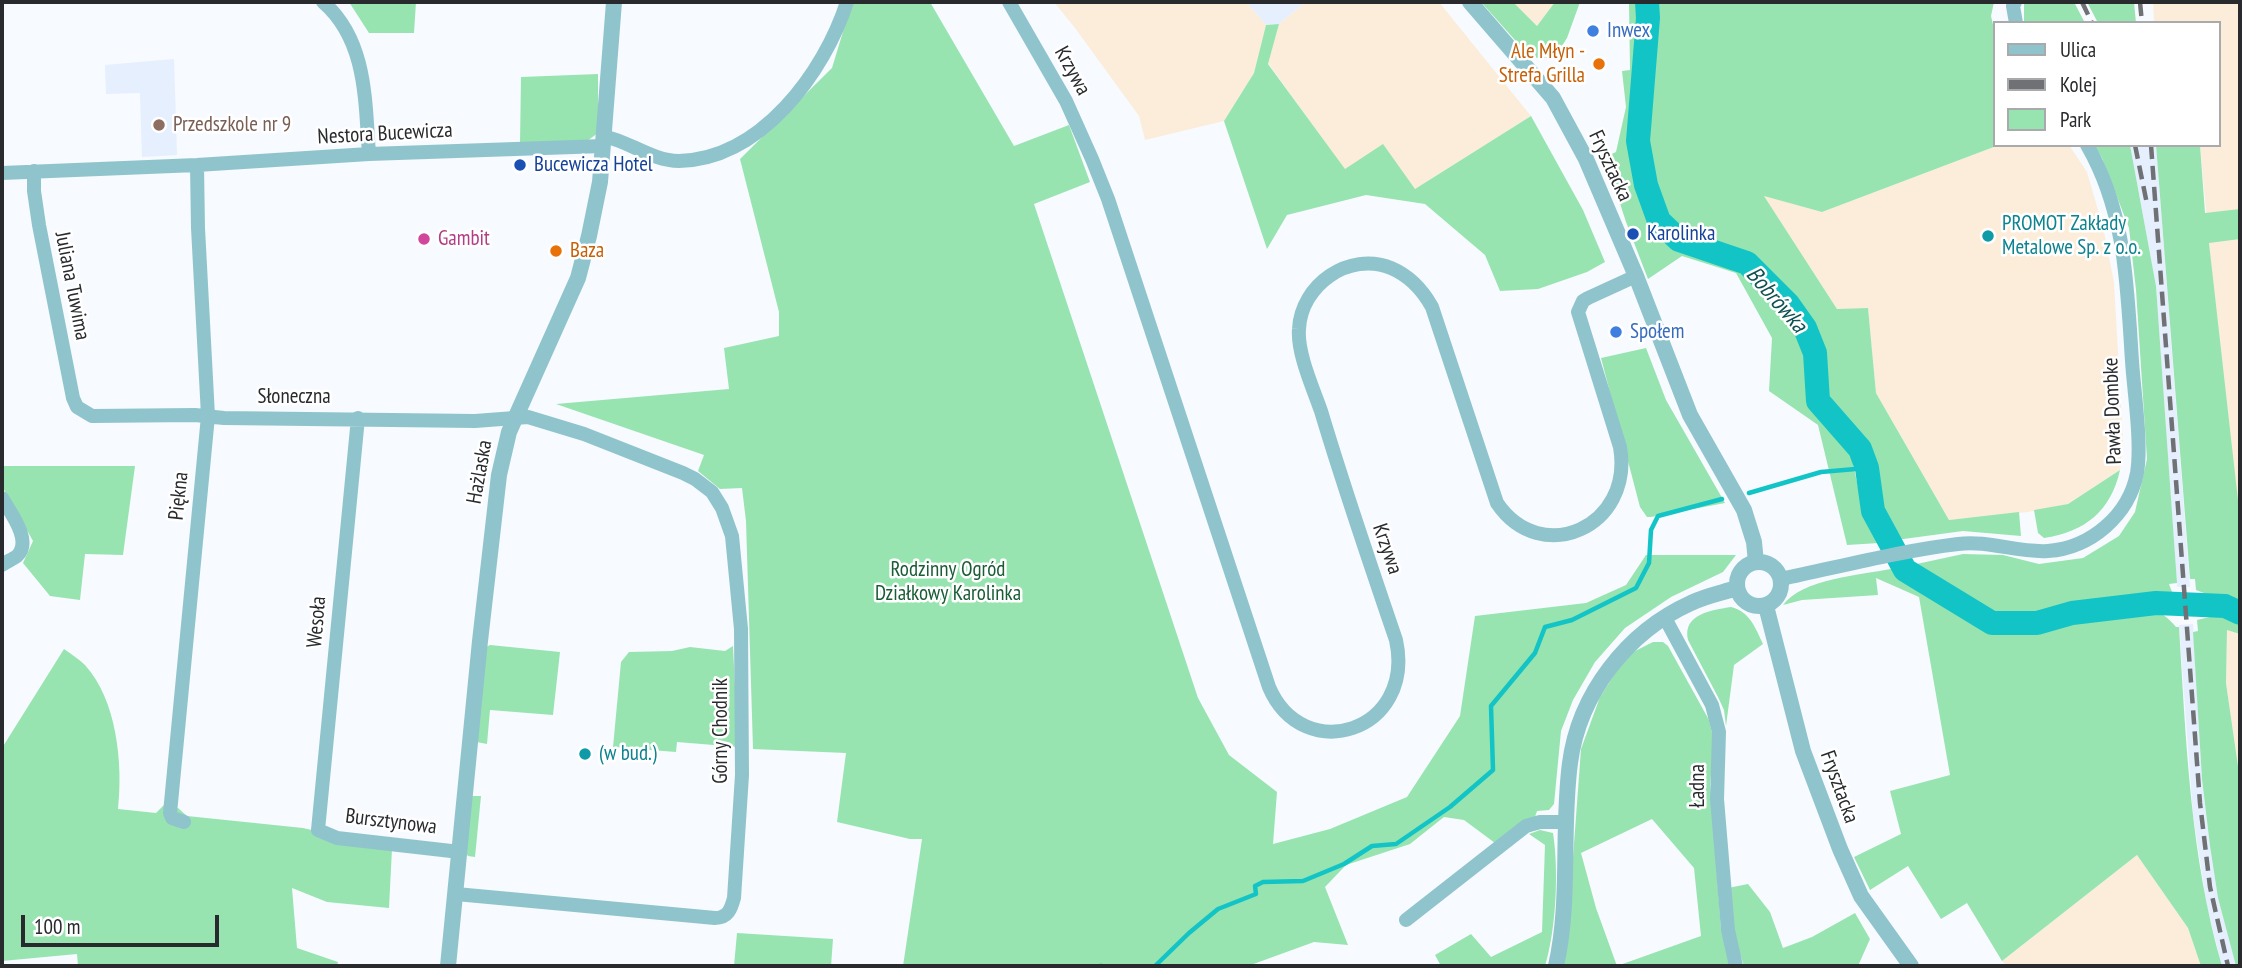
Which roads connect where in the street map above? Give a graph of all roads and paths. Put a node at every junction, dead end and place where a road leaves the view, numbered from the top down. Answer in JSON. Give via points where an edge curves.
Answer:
{"nodes":[{"id":1,"x":323,"y":2,"type":"edge"},
{"id":2,"x":614,"y":2,"type":"edge"},
{"id":3,"x":847,"y":2,"type":"edge"},
{"id":4,"x":1009,"y":2,"type":"edge"},
{"id":5,"x":1470,"y":2,"type":"edge"},
{"id":6,"x":2015,"y":2,"type":"edge"},
{"id":7,"x":2016,"y":21,"type":"edge"},
{"id":8,"x":603,"y":141,"type":"junction"},
{"id":9,"x":2088,"y":147,"type":"edge"},
{"id":10,"x":369,"y":154,"type":"junction"},
{"id":11,"x":197,"y":165,"type":"junction"},
{"id":12,"x":34,"y":171,"type":"junction"},
{"id":13,"x":2,"y":173,"type":"edge"},
{"id":14,"x":1636,"y":276,"type":"junction"},
{"id":15,"x":77,"y":407,"type":"joint"},
{"id":16,"x":208,"y":416,"type":"junction"},
{"id":17,"x":358,"y":418,"type":"junction"},
{"id":18,"x":514,"y":418,"type":"junction"},
{"id":19,"x":2,"y":498,"type":"edge"},
{"id":20,"x":1756,"y":562,"type":"junction"},
{"id":21,"x":2,"y":565,"type":"edge"},
{"id":22,"x":1781,"y":579,"type":"junction"},
{"id":23,"x":1737,"y":588,"type":"junction"},
{"id":24,"x":1766,"y":606,"type":"junction"},
{"id":25,"x":1665,"y":618,"type":"junction"},
{"id":26,"x":184,"y":822,"type":"dead end"},
{"id":27,"x":1567,"y":822,"type":"junction"},
{"id":28,"x":318,"y":830,"type":"joint"},
{"id":29,"x":460,"y":852,"type":"junction"},
{"id":30,"x":456,"y":894,"type":"junction"},
{"id":31,"x":1406,"y":920,"type":"dead end"},
{"id":32,"x":448,"y":966,"type":"edge"},
{"id":33,"x":1556,"y":966,"type":"edge"},
{"id":34,"x":1737,"y":966,"type":"edge"},
{"id":35,"x":1911,"y":966,"type":"edge"}],
"edges":[{"from":1,"to":10,"type":"street","via":[[345,26],[356,51],[365,89]]},
{"from":2,"to":8,"type":"street","name":"Hażlaska"},
{"from":3,"to":8,"type":"street","via":[[839,26],[803,89],[743,144],[704,158],[677,161],[620,139]]},
{"from":4,"to":14,"type":"street","name":"Krzywa","via":[[1066,100],[1100,179],[1269,687],[1279,706],[1304,726],[1340,730],[1371,719],[1392,695],[1400,664],[1299,339],[1303,308],[1314,289],[1338,271],[1367,264],[1389,267],[1416,283],[1432,307],[1497,503],[1520,525],[1559,534],[1584,528],[1605,512],[1622,471],[1620,447],[1578,312],[1588,298]]},
{"from":5,"to":14,"type":"street","name":"Frysztacka","via":[[1553,98],[1586,159]]},
{"from":6,"to":7,"type":"street"},
{"from":8,"to":10,"type":"street","name":"Nestora Bucewicza"},
{"from":8,"to":18,"type":"street","name":"Hażlaska","via":[[600,182],[578,278]]},
{"from":9,"to":22,"type":"street","name":"Pawła Dombke","via":[[2102,170],[2117,214],[2125,259],[2137,470],[2120,511],[2100,533],[2075,546],[2029,551],[1959,544]]},
{"from":10,"to":11,"type":"street","name":"Nestora Bucewicza"},
{"from":11,"to":12,"type":"street","name":"Nestora Bucewicza"},
{"from":11,"to":16,"type":"street","name":"Piękna"},
{"from":12,"to":13,"type":"street","name":"Nestora Bucewicza"},
{"from":12,"to":15,"type":"street","name":"Juliana Tuwima","via":[[39,225]]},
{"from":14,"to":20,"type":"street","name":"Frysztacka","via":[[1690,415],[1744,510]]},
{"from":15,"to":16,"type":"street","name":"Słoneczna","via":[[92,416]]},
{"from":16,"to":17,"type":"street","name":"Słoneczna"},
{"from":16,"to":26,"type":"street","name":"Piękna","via":[[170,813]]},
{"from":17,"to":18,"type":"street","name":"Słoneczna"},
{"from":17,"to":28,"type":"street","name":"Wesoła"},
{"from":18,"to":29,"type":"street","name":"Hażlaska","via":[[495,501]]},
{"from":18,"to":30,"type":"street","name":"Górny Chodnik","via":[[528,417],[583,434],[683,473],[704,485],[722,508],[735,554],[741,629],[742,775],[734,898],[729,913],[715,918]]},
{"from":19,"to":21,"type":"street","via":[[23,544],[19,555]]},
{"from":20,"to":22,"type":"street","via":[[1774,567]]},
{"from":20,"to":23,"type":"street","via":[[1743,568]]},
{"from":22,"to":24,"type":"street","via":[[1777,598]]},
{"from":23,"to":24,"type":"street","via":[[1744,601]]},
{"from":23,"to":25,"type":"street","via":[[1692,602]]},
{"from":24,"to":35,"type":"street","name":"Frysztacka","via":[[1803,751],[1840,849],[1861,896]]},
{"from":25,"to":27,"type":"street","via":[[1614,661],[1587,707],[1570,763]]},
{"from":25,"to":34,"type":"street","name":"Ładna","via":[[1712,705],[1719,732],[1717,799],[1728,930]]},
{"from":27,"to":31,"type":"street","via":[[1526,826]]},
{"from":27,"to":33,"type":"street","via":[[1563,929]]},
{"from":28,"to":29,"type":"street","name":"Bursztynowa","via":[[337,838]]},
{"from":29,"to":30,"type":"street","name":"Hażlaska"},
{"from":30,"to":32,"type":"street","name":"Hażlaska"}]}
